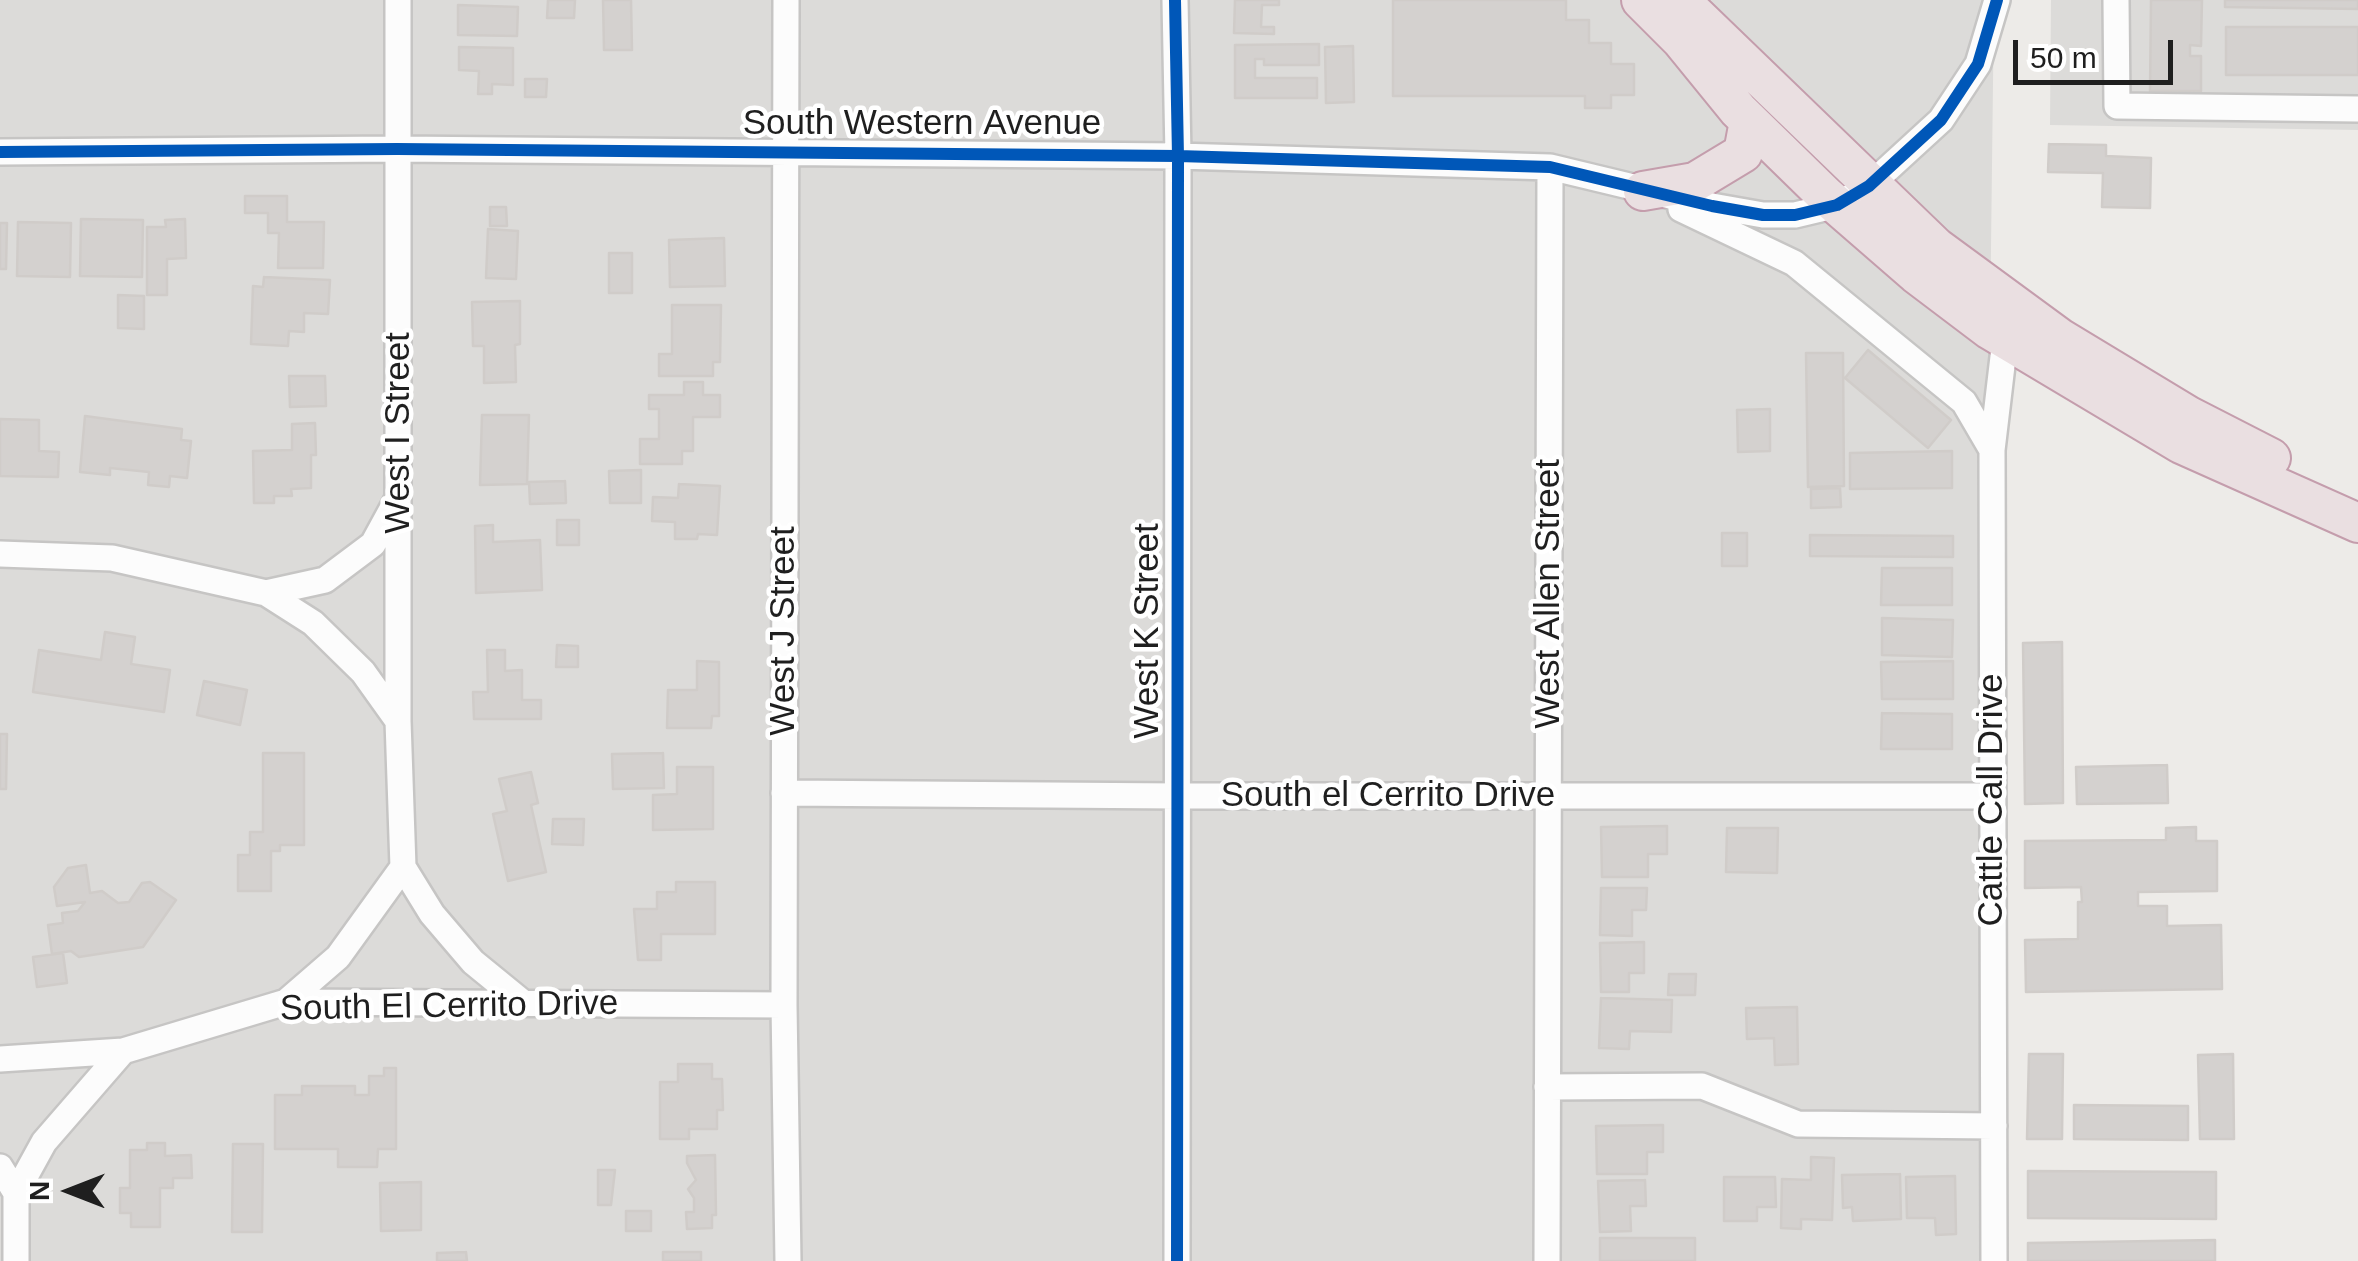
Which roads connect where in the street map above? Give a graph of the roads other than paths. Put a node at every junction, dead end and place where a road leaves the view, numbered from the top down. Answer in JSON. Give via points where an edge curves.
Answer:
{"nodes":[{"id":1,"x":398,"y":0,"type":"edge"},
{"id":2,"x":786,"y":0,"type":"edge"},
{"id":3,"x":1175,"y":0,"type":"edge"},
{"id":4,"x":1641,"y":0,"type":"edge"},
{"id":5,"x":1680,"y":0,"type":"edge"},
{"id":6,"x":1997,"y":0,"type":"edge"},
{"id":7,"x":2116,"y":0,"type":"edge"},
{"id":8,"x":2358,"y":109,"type":"edge"},
{"id":9,"x":1749,"y":121,"type":"junction"},
{"id":10,"x":397,"y":149,"type":"junction"},
{"id":11,"x":0,"y":152,"type":"edge"},
{"id":12,"x":786,"y":152,"type":"junction"},
{"id":13,"x":1178,"y":156,"type":"junction"},
{"id":14,"x":1550,"y":168,"type":"junction"},
{"id":15,"x":1869,"y":186,"type":"junction"},
{"id":16,"x":1643,"y":191,"type":"junction"},
{"id":17,"x":1836,"y":204,"type":"junction"},
{"id":18,"x":2005,"y":340,"type":"junction"},
{"id":19,"x":1992,"y":450,"type":"junction"},
{"id":20,"x":400,"y":496,"type":"junction"},
{"id":21,"x":2358,"y":502,"type":"edge"},
{"id":22,"x":2358,"y":522,"type":"edge"},
{"id":23,"x":0,"y":554,"type":"edge"},
{"id":24,"x":266,"y":593,"type":"junction"},
{"id":25,"x":398,"y":721,"type":"junction"},
{"id":26,"x":784,"y":793,"type":"junction"},
{"id":27,"x":1178,"y":796,"type":"junction"},
{"id":28,"x":1548,"y":796,"type":"junction"},
{"id":29,"x":1992,"y":796,"type":"junction"},
{"id":30,"x":403,"y":867,"type":"junction"},
{"id":31,"x":286,"y":1002,"type":"junction"},
{"id":32,"x":522,"y":1002,"type":"junction"},
{"id":33,"x":784,"y":1005,"type":"junction"},
{"id":34,"x":123,"y":1051,"type":"junction"},
{"id":35,"x":0,"y":1060,"type":"edge"},
{"id":36,"x":1547,"y":1087,"type":"junction"},
{"id":37,"x":1994,"y":1126,"type":"junction"},
{"id":38,"x":0,"y":1167,"type":"edge"},
{"id":39,"x":16,"y":1192,"type":"junction"},
{"id":40,"x":16,"y":1261,"type":"edge"},
{"id":41,"x":788,"y":1261,"type":"edge"},
{"id":42,"x":1177,"y":1261,"type":"edge"},
{"id":43,"x":1547,"y":1261,"type":"edge"},
{"id":44,"x":1994,"y":1261,"type":"edge"}],
"edges":[{"from":1,"to":10,"type":"street","name":"West I Street"},
{"from":2,"to":12,"type":"street","name":"West J Street"},
{"from":3,"to":13,"type":"street","name":"West K Street"},
{"from":4,"to":9,"type":"highway"},
{"from":5,"to":15,"type":"highway"},
{"from":6,"to":15,"type":"street","name":"South Western Avenue","via":[[1978,64],[1941,120]]},
{"from":7,"to":8,"type":"street","via":[[2116,106]]},
{"from":9,"to":16,"type":"highway","via":[[1743,152],[1696,182]]},
{"from":9,"to":17,"type":"highway"},
{"from":10,"to":11,"type":"street","name":"South Western Avenue"},
{"from":10,"to":12,"type":"street","name":"South Western Avenue"},
{"from":10,"to":20,"type":"street","name":"West I Street"},
{"from":12,"to":13,"type":"street","name":"South Western Avenue"},
{"from":12,"to":26,"type":"street","name":"West J Street"},
{"from":13,"to":14,"type":"street","name":"South Western Avenue"},
{"from":13,"to":27,"type":"street","name":"West K Street"},
{"from":14,"to":16,"type":"street","name":"South Western Avenue"},
{"from":14,"to":28,"type":"street","name":"West Allen Street"},
{"from":15,"to":17,"type":"street","name":"South Western Avenue"},
{"from":15,"to":21,"type":"highway","via":[[1936,248],[2060,338],[2189,416]]},
{"from":16,"to":17,"type":"street","name":"South Western Avenue","via":[[1763,215]]},
{"from":16,"to":19,"type":"street","name":"South Western Avenue","via":[[1794,263],[1964,402]]},
{"from":17,"to":18,"type":"highway"},
{"from":18,"to":19,"type":"street","name":"Cattle Call Drive"},
{"from":18,"to":22,"type":"highway","via":[[2181,444]]},
{"from":19,"to":29,"type":"street","name":"Cattle Call Drive"},
{"from":20,"to":24,"type":"street","via":[[373,544],[325,580]]},
{"from":20,"to":25,"type":"street","name":"West I Street"},
{"from":23,"to":24,"type":"street","via":[[112,558]]},
{"from":24,"to":25,"type":"street","via":[[313,623],[363,672]]},
{"from":25,"to":30,"type":"street","name":"West I Street"},
{"from":26,"to":27,"type":"street","name":"South el Cerrito Drive"},
{"from":26,"to":33,"type":"street","name":"West J Street"},
{"from":27,"to":28,"type":"street","name":"South el Cerrito Drive"},
{"from":27,"to":42,"type":"street","name":"West K Street"},
{"from":28,"to":29,"type":"street","name":"South el Cerrito Drive"},
{"from":28,"to":36,"type":"street","name":"West Allen Street"},
{"from":29,"to":37,"type":"street","name":"Cattle Call Drive"},
{"from":30,"to":31,"type":"street","via":[[338,956]]},
{"from":30,"to":32,"type":"street","name":"West I Street","via":[[473,962]]},
{"from":31,"to":32,"type":"street","name":"South El Cerrito Drive"},
{"from":31,"to":34,"type":"street","name":"South El Cerrito Drive"},
{"from":32,"to":33,"type":"street","name":"South El Cerrito Drive"},
{"from":33,"to":41,"type":"street","name":"West J Street"},
{"from":34,"to":35,"type":"street","name":"South El Cerrito Drive"},
{"from":34,"to":39,"type":"street","via":[[44,1142]]},
{"from":36,"to":37,"type":"street","via":[[1702,1086],[1798,1124]]},
{"from":36,"to":43,"type":"street","name":"West Allen Street"},
{"from":37,"to":44,"type":"street","name":"Cattle Call Drive"},
{"from":38,"to":39,"type":"street"},
{"from":39,"to":40,"type":"street"}]}
